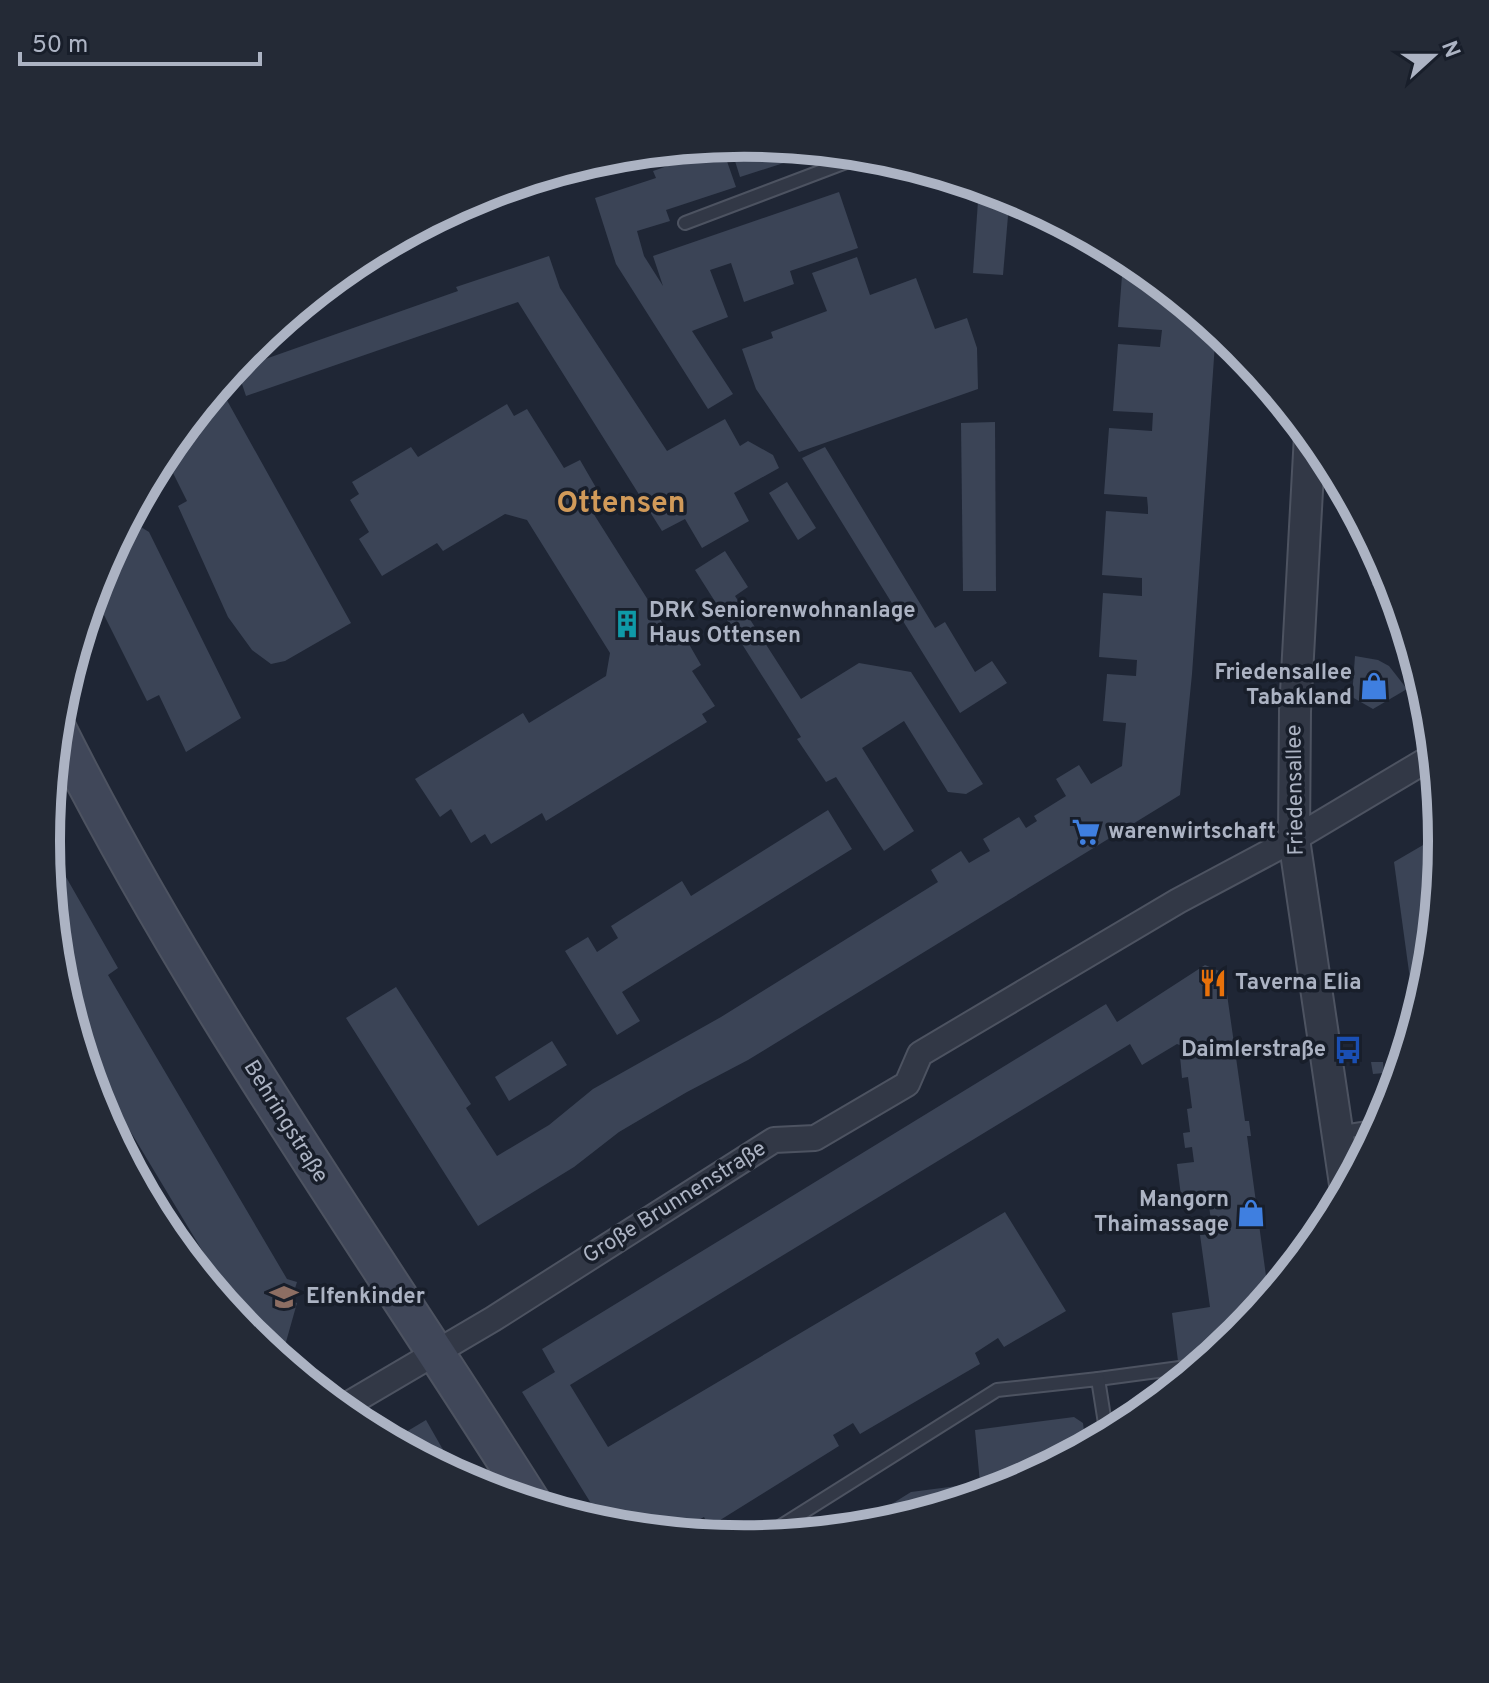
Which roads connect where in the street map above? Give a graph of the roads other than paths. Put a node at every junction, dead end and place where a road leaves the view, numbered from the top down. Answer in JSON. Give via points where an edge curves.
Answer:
{"nodes":[{"id":1,"x":841,"y":164,"type":"edge"},
{"id":2,"x":685,"y":223,"type":"dead end"},
{"id":3,"x":1309,"y":454,"type":"edge"},
{"id":4,"x":67,"y":747,"type":"edge"},
{"id":5,"x":1424,"y":762,"type":"edge"},
{"id":6,"x":1294,"y":839,"type":"junction"},
{"id":7,"x":1365,"y":1128,"type":"edge"},
{"id":8,"x":1337,"y":1133,"type":"junction"},
{"id":9,"x":1345,"y":1169,"type":"edge"},
{"id":10,"x":437,"y":1353,"type":"junction"},
{"id":11,"x":1182,"y":1368,"type":"edge"},
{"id":12,"x":1098,"y":1379,"type":"junction"},
{"id":13,"x":352,"y":1402,"type":"edge"},
{"id":14,"x":1105,"y":1423,"type":"edge"},
{"id":15,"x":524,"y":1490,"type":"edge"},
{"id":16,"x":782,"y":1525,"type":"edge"}],
"edges":[{"from":1,"to":2,"type":"lane"},
{"from":3,"to":6,"type":"street","name":"Friedensallee","via":[[1295,695]]},
{"from":4,"to":10,"type":"main road","name":"Behringstraße","via":[[167,931],[291,1133]]},
{"from":5,"to":6,"type":"street"},
{"from":6,"to":8,"type":"street","name":"Friedensallee"},
{"from":6,"to":10,"type":"street","name":"Große Brunnenstraße","via":[[1178,901],[920,1054],[907,1084],[815,1138],[774,1140]]},
{"from":7,"to":8,"type":"lane"},
{"from":8,"to":9,"type":"street","name":"Friedensallee"},
{"from":10,"to":13,"type":"street","name":"Große Brunnenstraße"},
{"from":10,"to":15,"type":"main road","name":"Behringstraße"},
{"from":11,"to":12,"type":"lane"},
{"from":12,"to":14,"type":"lane"},
{"from":12,"to":16,"type":"lane","via":[[997,1390]]}]}
